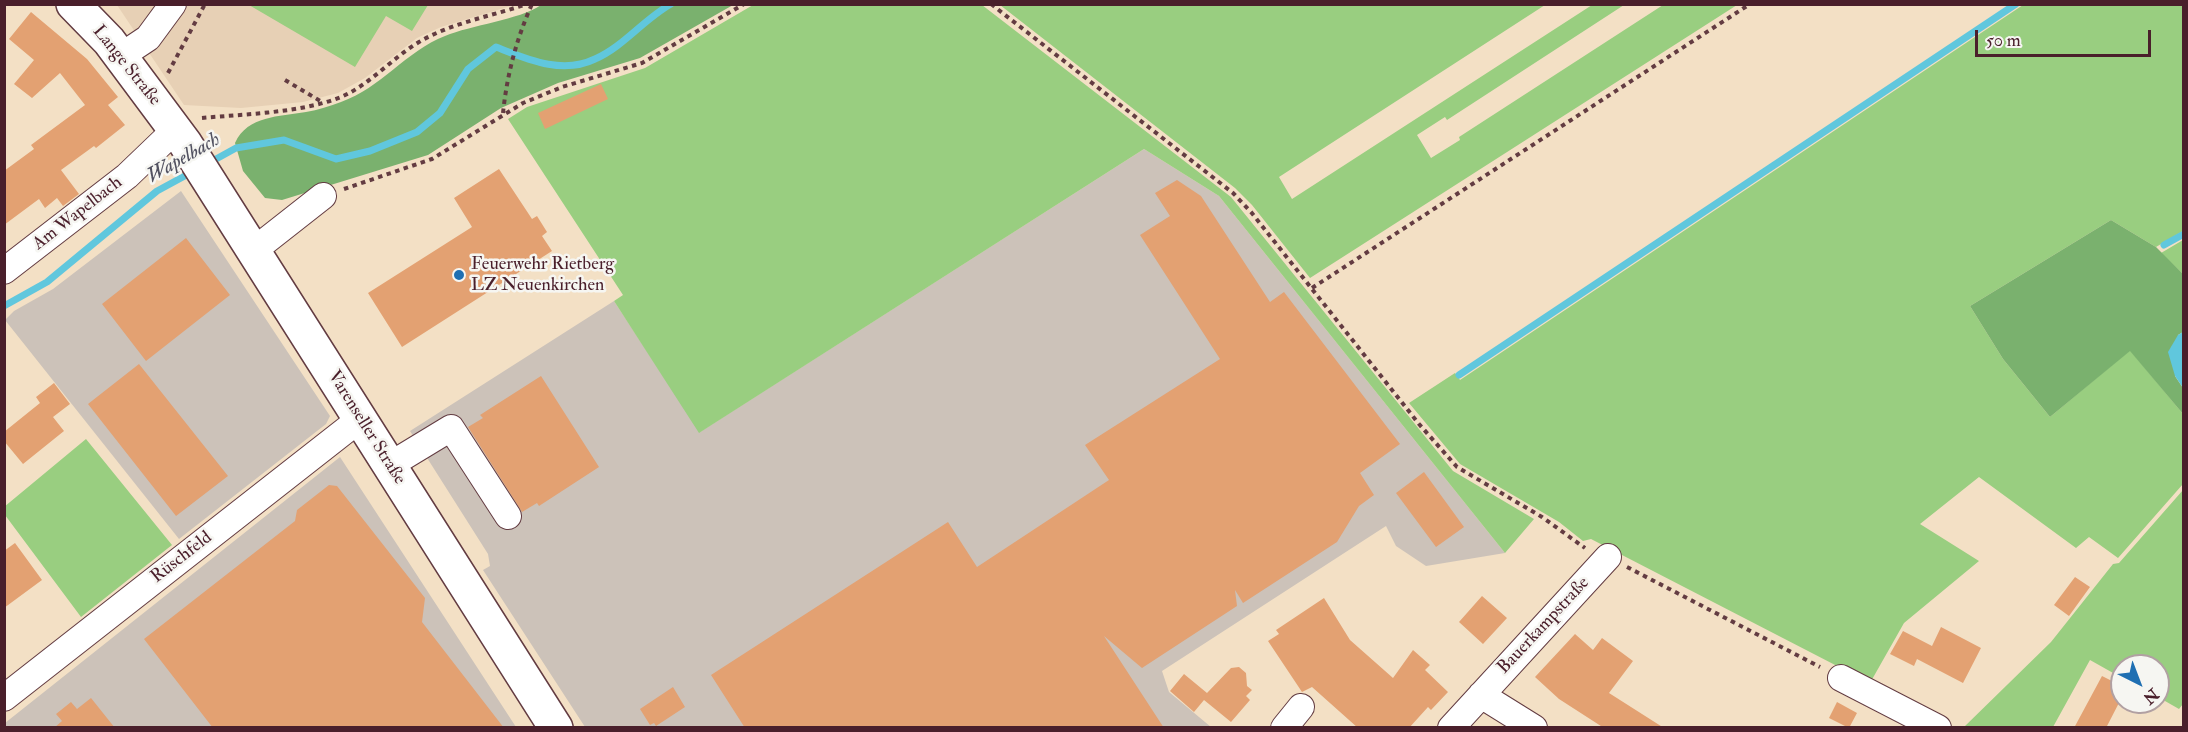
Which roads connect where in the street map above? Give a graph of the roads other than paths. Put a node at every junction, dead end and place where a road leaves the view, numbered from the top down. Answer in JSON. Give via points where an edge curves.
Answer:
{"nodes":[{"id":1,"x":73,"y":4,"type":"edge"},
{"id":2,"x":173,"y":4,"type":"edge"},
{"id":3,"x":121,"y":56,"type":"junction"},
{"id":4,"x":180,"y":136,"type":"junction"},
{"id":5,"x":323,"y":196,"type":"road end"},
{"id":6,"x":253,"y":251,"type":"junction"},
{"id":7,"x":4,"y":271,"type":"edge"},
{"id":8,"x":360,"y":419,"type":"junction"},
{"id":9,"x":390,"y":465,"type":"junction"},
{"id":10,"x":508,"y":516,"type":"dead end"},
{"id":11,"x":1608,"y":557,"type":"road end"},
{"id":12,"x":1841,"y":678,"type":"road end"},
{"id":13,"x":1481,"y":695,"type":"junction"},
{"id":14,"x":4,"y":698,"type":"edge"},
{"id":15,"x":1301,"y":707,"type":"dead end"},
{"id":16,"x":556,"y":728,"type":"edge"},
{"id":17,"x":1284,"y":728,"type":"edge"},
{"id":18,"x":1451,"y":728,"type":"edge"},
{"id":19,"x":1534,"y":728,"type":"edge"},
{"id":20,"x":1938,"y":728,"type":"edge"}],
"edges":[{"from":1,"to":3,"type":"main road","name":"Lange Straße"},
{"from":2,"to":3,"type":"street","via":[[148,39]]},
{"from":3,"to":4,"type":"main road","name":"Lange Straße"},
{"from":4,"to":6,"type":"main road","name":"Varenseller Straße"},
{"from":4,"to":7,"type":"street","name":"Am Wapelbach"},
{"from":5,"to":6,"type":"street"},
{"from":6,"to":8,"type":"main road","name":"Varenseller Straße"},
{"from":8,"to":9,"type":"main road","name":"Varenseller Straße"},
{"from":8,"to":14,"type":"street","name":"Rüschfeld"},
{"from":9,"to":10,"type":"street","via":[[451,428]]},
{"from":9,"to":16,"type":"main road","name":"Varenseller Straße"},
{"from":11,"to":13,"type":"street","name":"Bauerkampstraße"},
{"from":12,"to":20,"type":"street"},
{"from":13,"to":18,"type":"street","name":"Bauerkampstraße"},
{"from":13,"to":19,"type":"street"},
{"from":15,"to":17,"type":"street"}]}
